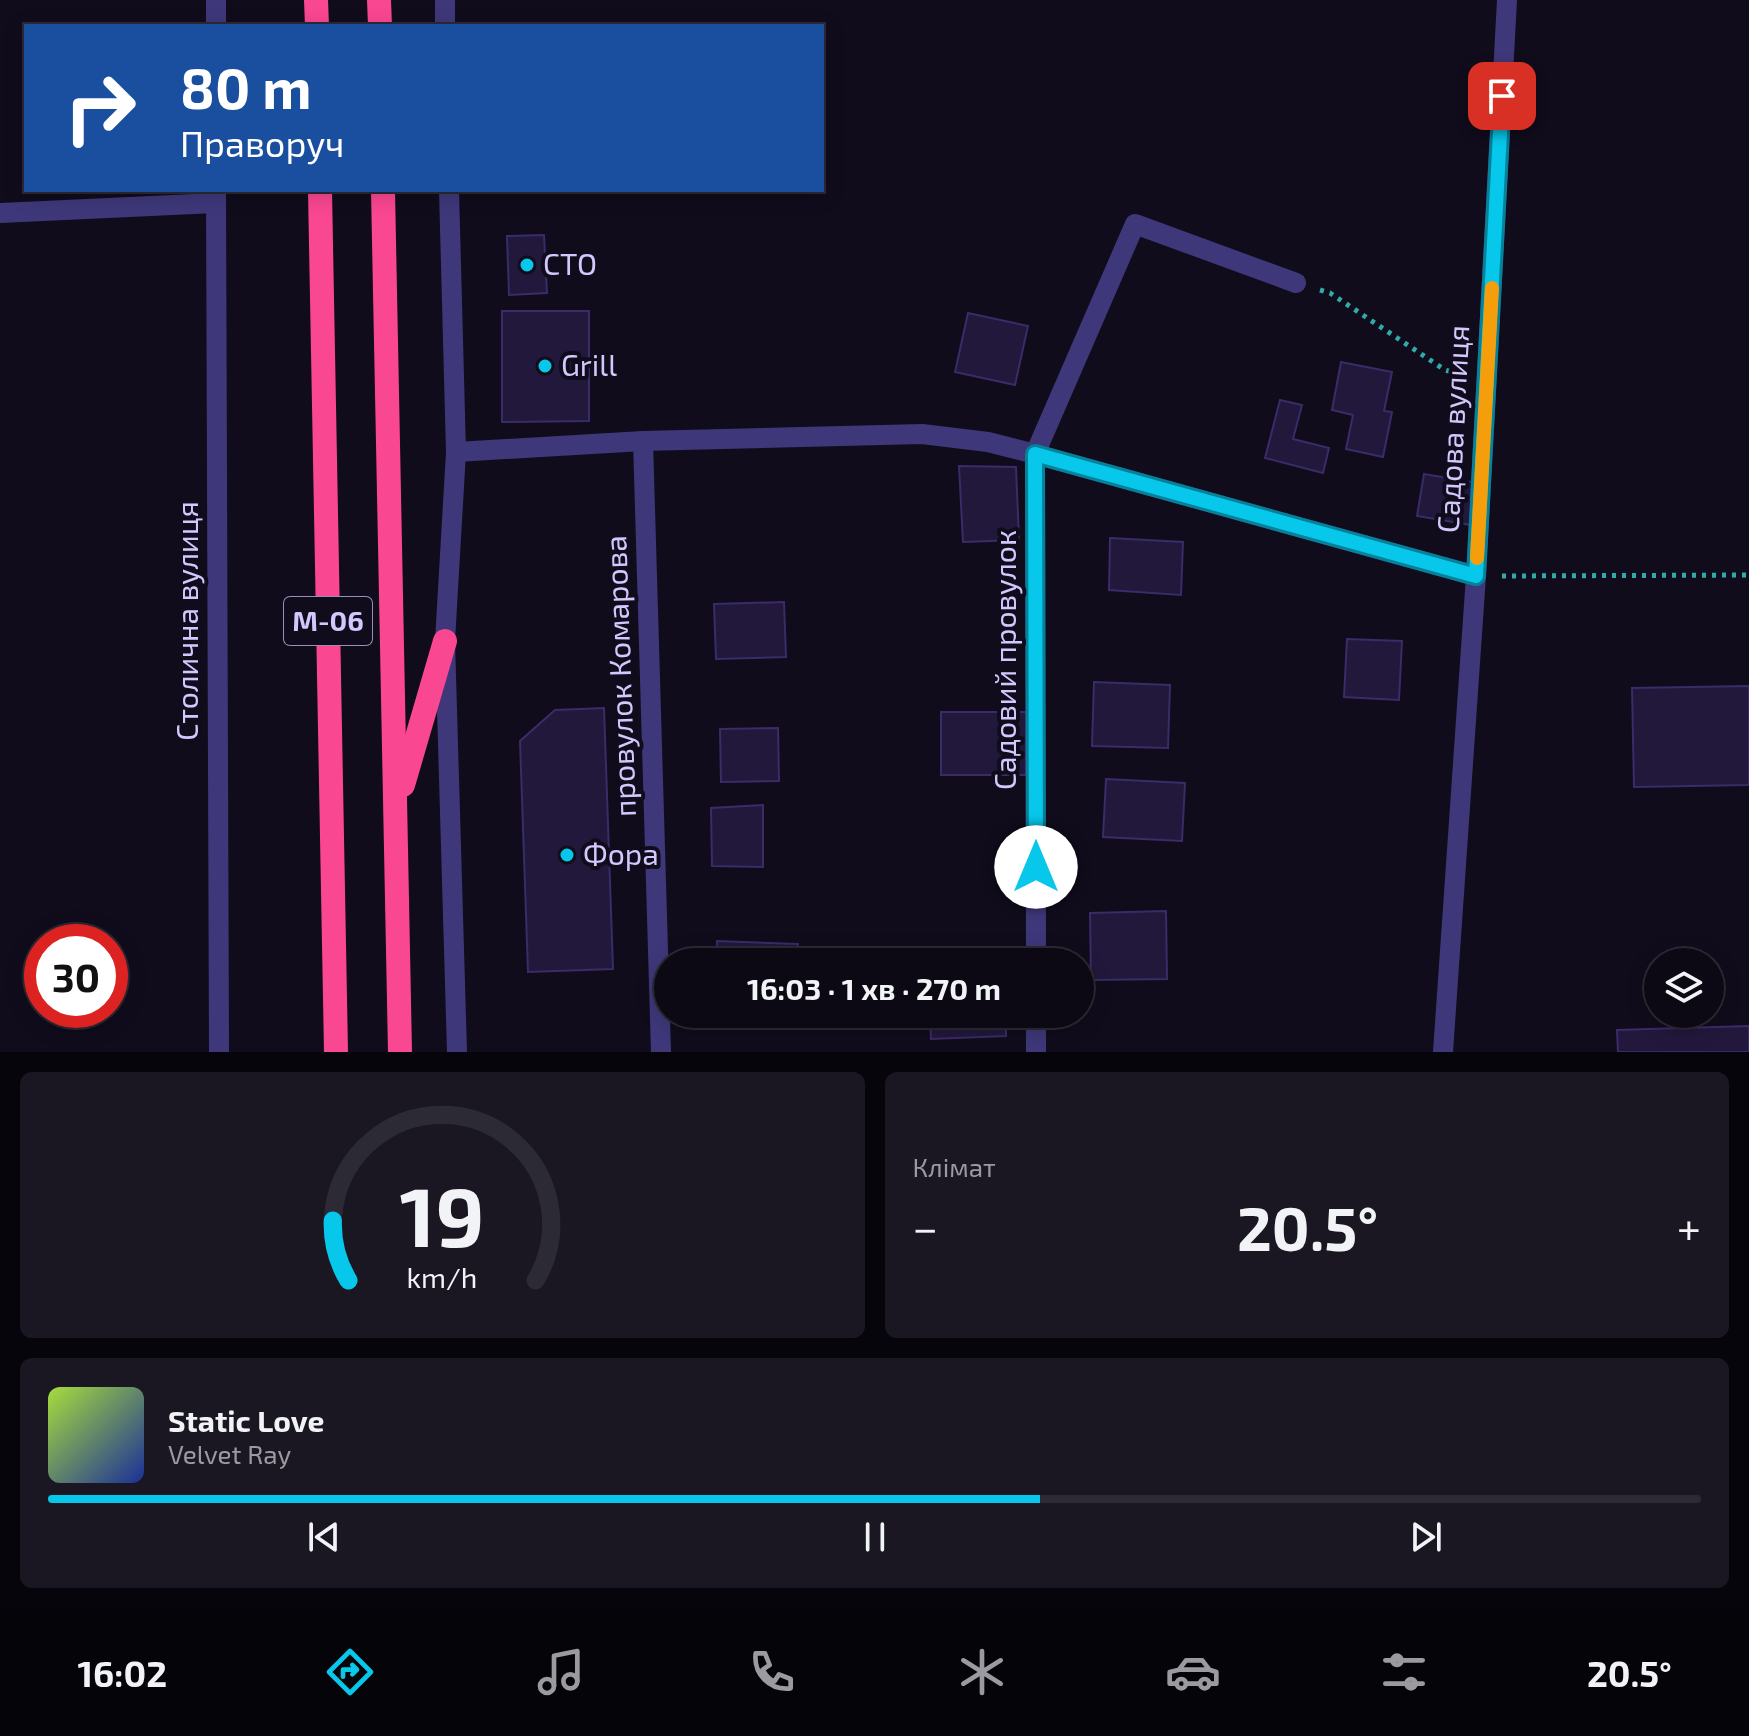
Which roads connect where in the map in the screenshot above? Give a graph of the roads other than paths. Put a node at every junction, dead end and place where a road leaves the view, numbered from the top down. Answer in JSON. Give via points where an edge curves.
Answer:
{"nodes":[{"id":1,"x":216,"y":0,"type":"edge"},
{"id":2,"x":316,"y":0,"type":"edge"},
{"id":3,"x":379,"y":0,"type":"edge"},
{"id":4,"x":445,"y":0,"type":"edge"},
{"id":5,"x":1507,"y":0,"type":"edge"},
{"id":6,"x":216,"y":24,"type":"edge"},
{"id":7,"x":317,"y":24,"type":"edge"},
{"id":8,"x":380,"y":24,"type":"edge"},
{"id":9,"x":445,"y":24,"type":"edge"},
{"id":10,"x":320,"y":192,"type":"edge"},
{"id":11,"x":383,"y":192,"type":"edge"},
{"id":12,"x":449,"y":192,"type":"edge"},
{"id":13,"x":216,"y":196,"type":"edge"},
{"id":14,"x":0,"y":213,"type":"edge"},
{"id":15,"x":1296,"y":283,"type":"road end"},
{"id":16,"x":643,"y":441,"type":"junction"},
{"id":17,"x":456,"y":452,"type":"junction"},
{"id":18,"x":1035,"y":454,"type":"junction"},
{"id":19,"x":1476,"y":576,"type":"junction"},
{"id":20,"x":445,"y":641,"type":"junction"},
{"id":21,"x":396,"y":811,"type":"junction"},
{"id":22,"x":1036,"y":948,"type":"edge"},
{"id":23,"x":1036,"y":1028,"type":"edge"},
{"id":24,"x":219,"y":1052,"type":"edge"},
{"id":25,"x":336,"y":1052,"type":"edge"},
{"id":26,"x":400,"y":1052,"type":"edge"},
{"id":27,"x":457,"y":1052,"type":"edge"},
{"id":28,"x":661,"y":1052,"type":"edge"},
{"id":29,"x":1036,"y":1052,"type":"edge"},
{"id":30,"x":1443,"y":1052,"type":"edge"}],
"edges":[{"from":1,"to":6,"type":"street"},
{"from":2,"to":7,"type":"highway"},
{"from":3,"to":8,"type":"highway"},
{"from":4,"to":9,"type":"street"},
{"from":5,"to":19,"type":"street","name":"Садова вулиця"},
{"from":10,"to":25,"type":"highway","number":"М-06"},
{"from":11,"to":21,"type":"highway","number":"М-06"},
{"from":12,"to":17,"type":"street"},
{"from":13,"to":14,"type":"street"},
{"from":13,"to":24,"type":"street","name":"Столична вулиця"},
{"from":15,"to":18,"type":"street","via":[[1135,224]]},
{"from":16,"to":17,"type":"street"},
{"from":16,"to":18,"type":"street","via":[[922,434]]},
{"from":16,"to":28,"type":"street","name":"провулок Комарова"},
{"from":17,"to":20,"type":"street"},
{"from":18,"to":19,"type":"street"},
{"from":18,"to":22,"type":"street","name":"Садовий провулок"},
{"from":19,"to":30,"type":"street","name":"Садова вулиця"},
{"from":20,"to":21,"type":"highway"},
{"from":20,"to":27,"type":"street"},
{"from":21,"to":26,"type":"highway","number":"М-06"},
{"from":23,"to":29,"type":"street"}]}
